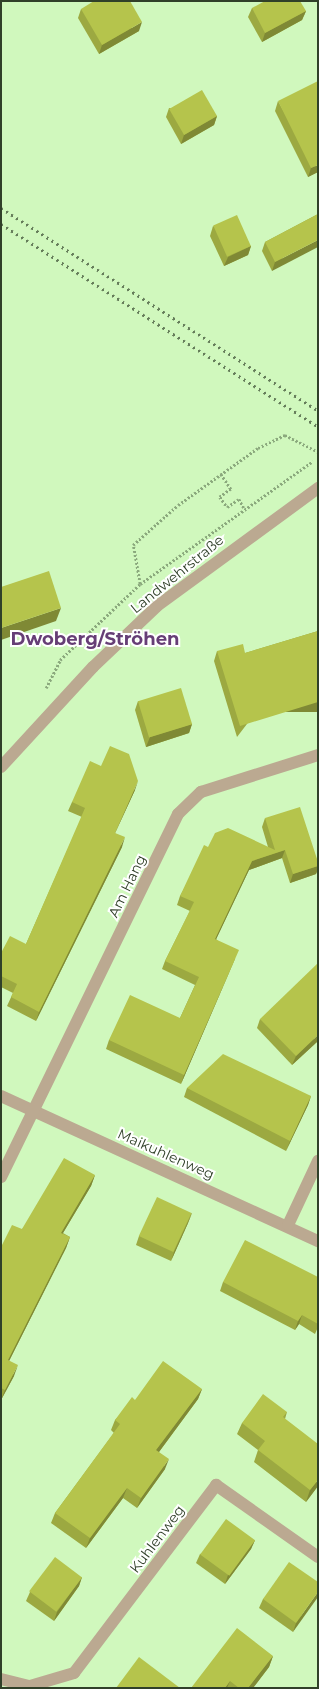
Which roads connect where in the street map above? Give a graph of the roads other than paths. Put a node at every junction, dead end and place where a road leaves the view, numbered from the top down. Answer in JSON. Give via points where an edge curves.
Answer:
{"nodes":[{"id":1,"x":318,"y":488,"type":"edge"},
{"id":2,"x":318,"y":755,"type":"edge"},
{"id":3,"x":1,"y":767,"type":"edge"},
{"id":4,"x":1,"y":1096,"type":"edge"},
{"id":5,"x":36,"y":1112,"type":"junction"},
{"id":6,"x":318,"y":1161,"type":"edge"},
{"id":7,"x":1,"y":1177,"type":"edge"},
{"id":8,"x":288,"y":1225,"type":"junction"},
{"id":9,"x":318,"y":1241,"type":"edge"},
{"id":10,"x":318,"y":1557,"type":"edge"},
{"id":11,"x":1,"y":1679,"type":"edge"}],
"edges":[{"from":1,"to":3,"type":"street","name":"Landwehrstraße","via":[[157,606],[93,667]]},
{"from":2,"to":5,"type":"street","name":"Am Hang","via":[[201,792],[178,814]]},
{"from":4,"to":5,"type":"street","name":"Maikuhlenweg"},
{"from":5,"to":7,"type":"street","name":"Am Hang"},
{"from":5,"to":8,"type":"street","name":"Maikuhlenweg"},
{"from":6,"to":8,"type":"street"},
{"from":8,"to":9,"type":"street","name":"Maikuhlenweg"},
{"from":10,"to":11,"type":"street","name":"Kuhlenweg","via":[[216,1485],[74,1673],[30,1686]]}]}
